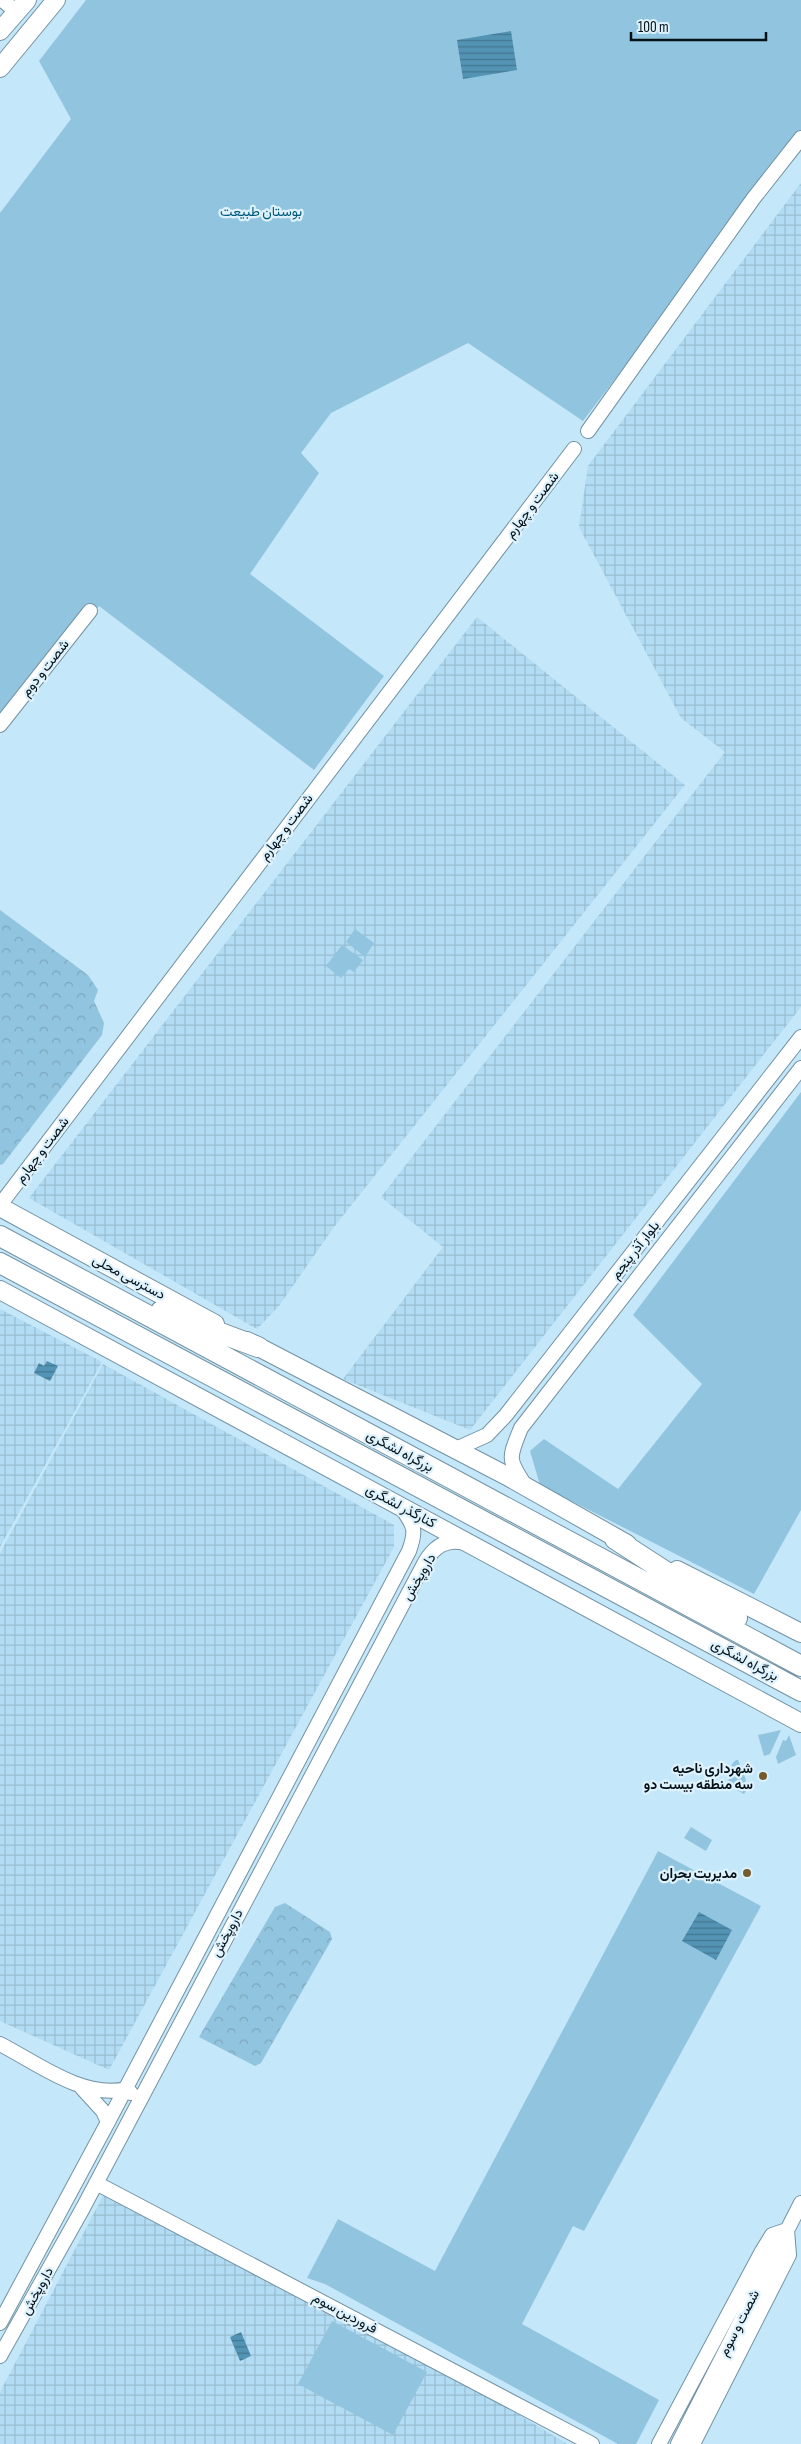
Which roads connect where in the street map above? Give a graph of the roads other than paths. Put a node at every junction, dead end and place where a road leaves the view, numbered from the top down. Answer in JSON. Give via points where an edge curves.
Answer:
{"nodes":[{"id":1,"x":2,"y":0,"type":"edge"},
{"id":2,"x":56,"y":0,"type":"edge"},
{"id":3,"x":22,"y":6,"type":"edge"},
{"id":4,"x":0,"y":31,"type":"edge"},
{"id":5,"x":0,"y":68,"type":"edge"},
{"id":6,"x":801,"y":138,"type":"edge"},
{"id":7,"x":588,"y":430,"type":"dead end"},
{"id":8,"x":574,"y":449,"type":"dead end"},
{"id":9,"x":90,"y":611,"type":"dead end"},
{"id":10,"x":0,"y":725,"type":"edge"},
{"id":11,"x":801,"y":1036,"type":"edge"},
{"id":12,"x":801,"y":1068,"type":"edge"},
{"id":13,"x":0,"y":1206,"type":"edge"},
{"id":14,"x":0,"y":1236,"type":"edge"},
{"id":15,"x":0,"y":1263,"type":"edge"},
{"id":16,"x":68,"y":1273,"type":"junction"},
{"id":17,"x":0,"y":1290,"type":"edge"},
{"id":18,"x":258,"y":1347,"type":"junction"},
{"id":19,"x":456,"y":1449,"type":"junction"},
{"id":20,"x":525,"y":1486,"type":"junction"},
{"id":21,"x":399,"y":1504,"type":"junction"},
{"id":22,"x":616,"y":1538,"type":"junction"},
{"id":23,"x":475,"y":1545,"type":"junction"},
{"id":24,"x":409,"y":1551,"type":"junction"},
{"id":25,"x":424,"y":1562,"type":"junction"},
{"id":26,"x":801,"y":1633,"type":"edge"},
{"id":27,"x":801,"y":1665,"type":"edge"},
{"id":28,"x":801,"y":1691,"type":"edge"},
{"id":29,"x":801,"y":1723,"type":"edge"},
{"id":30,"x":0,"y":2044,"type":"edge"},
{"id":31,"x":82,"y":2088,"type":"junction"},
{"id":32,"x":126,"y":2089,"type":"junction"},
{"id":33,"x":140,"y":2100,"type":"junction"},
{"id":34,"x":108,"y":2122,"type":"junction"},
{"id":35,"x":96,"y":2183,"type":"junction"},
{"id":36,"x":801,"y":2203,"type":"edge"},
{"id":37,"x":787,"y":2230,"type":"junction"},
{"id":38,"x":0,"y":2323,"type":"edge"},
{"id":39,"x":0,"y":2356,"type":"edge"},
{"id":40,"x":592,"y":2444,"type":"edge"},
{"id":41,"x":659,"y":2444,"type":"edge"},
{"id":42,"x":678,"y":2444,"type":"edge"},
{"id":43,"x":693,"y":2444,"type":"edge"}],
"edges":[{"from":1,"to":3,"type":"street"},
{"from":2,"to":5,"type":"main road"},
{"from":3,"to":4,"type":"main road"},
{"from":6,"to":7,"type":"street","via":[[753,199]]},
{"from":8,"to":13,"type":"street","name":"شصت و چهارم"},
{"from":9,"to":10,"type":"street","name":"شصت و دوم"},
{"from":11,"to":19,"type":"street","name":"بلوار آذر پنجم","via":[[506,1415],[487,1435]]},
{"from":12,"to":20,"type":"street","name":"بلوار آذر پنجم","via":[[521,1428],[511,1464]]},
{"from":13,"to":18,"type":"main road","name":"دسترسی محلی"},
{"from":14,"to":16,"type":"highway","name":"بزرگراه لشگری"},
{"from":15,"to":28,"type":"highway","name":"بزرگراه لشگری"},
{"from":16,"to":18,"type":"highway"},
{"from":16,"to":27,"type":"highway","name":"بزرگراه لشگری"},
{"from":17,"to":21,"type":"main road","name":"کنارگذر لشگری"},
{"from":18,"to":19,"type":"main road"},
{"from":19,"to":20,"type":"main road"},
{"from":20,"to":22,"type":"main road"},
{"from":21,"to":23,"type":"main road","name":"کنارگذر لشگری"},
{"from":21,"to":24,"type":"street","name":"داروپخش","via":[[414,1526]]},
{"from":22,"to":26,"type":"main road"},
{"from":22,"to":27,"type":"highway","via":[[735,1616]]},
{"from":23,"to":25,"type":"street","name":"داروپخش","via":[[446,1542],[430,1553]]},
{"from":23,"to":29,"type":"main road","name":"کنارگذر لشگری"},
{"from":24,"to":25,"type":"street","via":[[417,1551]]},
{"from":24,"to":32,"type":"street","name":"داروپخش"},
{"from":25,"to":33,"type":"street","name":"داروپخش"},
{"from":30,"to":31,"type":"street"},
{"from":31,"to":32,"type":"street","via":[[100,2091]]},
{"from":31,"to":34,"type":"street","via":[[103,2111]]},
{"from":32,"to":33,"type":"street"},
{"from":32,"to":34,"type":"street","name":"داروپخش"},
{"from":33,"to":35,"type":"street","name":"داروپخش"},
{"from":34,"to":38,"type":"street","name":"داروپخش"},
{"from":35,"to":39,"type":"street","name":"داروپخش"},
{"from":35,"to":40,"type":"street","name":"فروردین سوم"},
{"from":36,"to":37,"type":"street","name":"شصت و سوم"},
{"from":37,"to":41,"type":"street","via":[[772,2235],[761,2253]]},
{"from":37,"to":42,"type":"street","name":"شصت و سوم"},
{"from":37,"to":43,"type":"street","via":[[789,2255]]}]}
